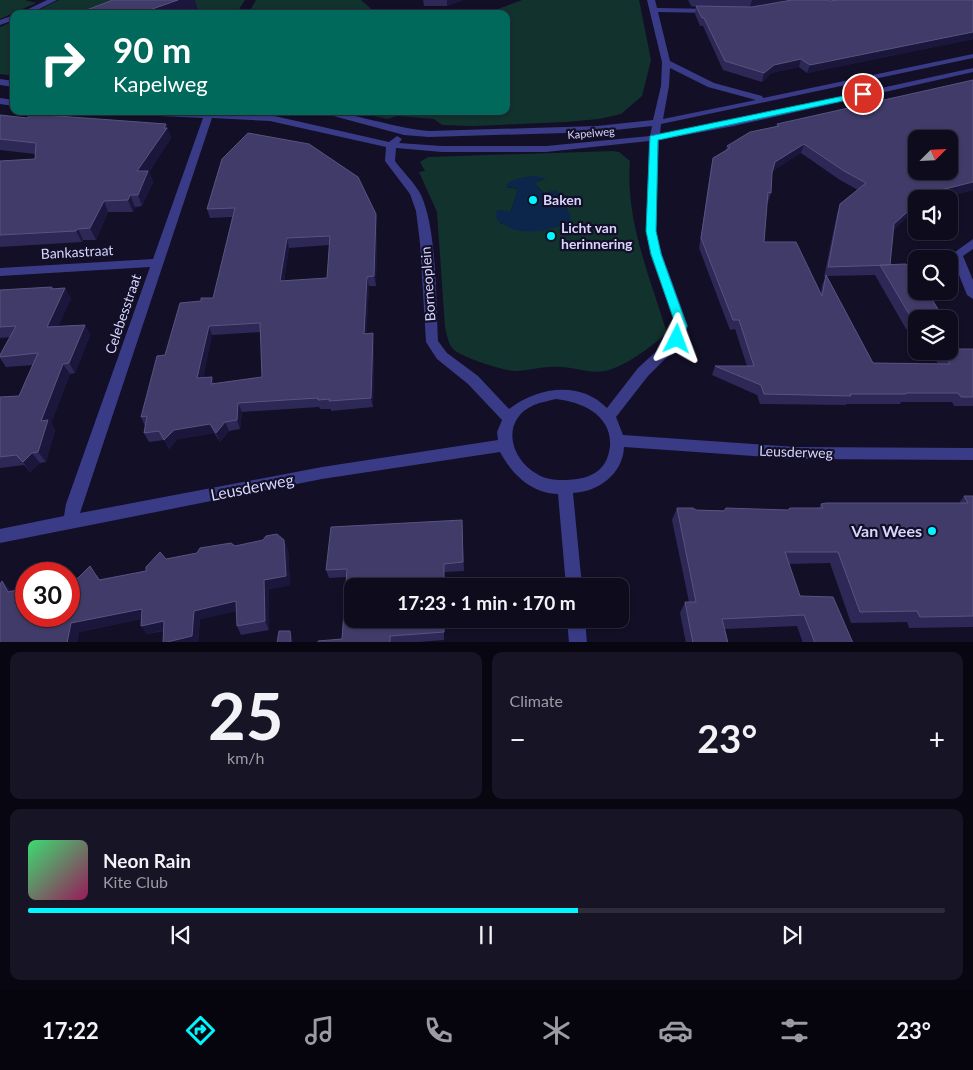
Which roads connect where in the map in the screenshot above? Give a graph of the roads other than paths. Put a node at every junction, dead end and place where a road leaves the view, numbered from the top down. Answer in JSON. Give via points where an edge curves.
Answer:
{"nodes":[{"id":1,"x":53,"y":0,"type":"edge"},
{"id":2,"x":651,"y":0,"type":"edge"},
{"id":3,"x":31,"y":10,"type":"edge"},
{"id":4,"x":654,"y":10,"type":"junction"},
{"id":5,"x":721,"y":11,"type":"edge"},
{"id":6,"x":973,"y":56,"type":"edge"},
{"id":7,"x":666,"y":62,"type":"junction"},
{"id":8,"x":973,"y":70,"type":"edge"},
{"id":9,"x":769,"y":99,"type":"junction"},
{"id":10,"x":208,"y":115,"type":"edge"},
{"id":11,"x":233,"y":115,"type":"edge"},
{"id":12,"x":335,"y":115,"type":"edge"},
{"id":13,"x":658,"y":122,"type":"junction"},
{"id":14,"x":404,"y":132,"type":"junction"},
{"id":15,"x":654,"y":138,"type":"junction"},
{"id":16,"x":391,"y":145,"type":"junction"},
{"id":17,"x":973,"y":243,"type":"edge"},
{"id":18,"x":156,"y":263,"type":"junction"},
{"id":19,"x":0,"y":272,"type":"edge"},
{"id":20,"x":973,"y":295,"type":"edge"},
{"id":21,"x":608,"y":417,"type":"junction"},
{"id":22,"x":509,"y":418,"type":"junction"},
{"id":23,"x":618,"y":441,"type":"junction"},
{"id":24,"x":504,"y":445,"type":"junction"},
{"id":25,"x":973,"y":454,"type":"edge"},
{"id":26,"x":565,"y":488,"type":"junction"},
{"id":27,"x":70,"y":523,"type":"junction"},
{"id":28,"x":0,"y":536,"type":"edge"},
{"id":29,"x":573,"y":578,"type":"edge"},
{"id":30,"x":577,"y":628,"type":"edge"},
{"id":31,"x":578,"y":642,"type":"edge"}],
"edges":[{"from":1,"to":3,"type":"street"},
{"from":2,"to":4,"type":"street"},
{"from":4,"to":5,"type":"street"},
{"from":4,"to":7,"type":"street"},
{"from":6,"to":9,"type":"street","name":"Kapelweg"},
{"from":7,"to":9,"type":"street","via":[[694,79],[740,95]]},
{"from":7,"to":13,"type":"street"},
{"from":8,"to":15,"type":"street","name":"Kapelweg"},
{"from":9,"to":13,"type":"street","name":"Kapelweg"},
{"from":10,"to":18,"type":"street","name":"Celebesstraat"},
{"from":11,"to":16,"type":"street","name":"Kapelweg","via":[[270,118]]},
{"from":12,"to":14,"type":"street","name":"Kapelweg"},
{"from":13,"to":14,"type":"street","name":"Kapelweg","via":[[523,132]]},
{"from":13,"to":15,"type":"street"},
{"from":14,"to":16,"type":"street"},
{"from":15,"to":16,"type":"street","name":"Kapelweg","via":[[546,149],[442,149]]},
{"from":15,"to":21,"type":"street","via":[[651,231],[682,326],[677,339],[643,372]]},
{"from":16,"to":22,"type":"street","name":"Borneoplein","via":[[390,162],[415,194],[421,211],[432,342],[442,356],[473,380]]},
{"from":17,"to":20,"type":"street","via":[[957,256]]},
{"from":18,"to":19,"type":"street","name":"Bankastraat"},
{"from":18,"to":27,"type":"street","name":"Celebesstraat"},
{"from":21,"to":22,"type":"street","via":[[585,400],[556,394],[528,400]]},
{"from":21,"to":23,"type":"street"},
{"from":22,"to":24,"type":"street","via":[[504,431]]},
{"from":23,"to":25,"type":"street","name":"Leusderweg","via":[[796,453]]},
{"from":23,"to":26,"type":"street","via":[[617,455],[610,468],[583,485]]},
{"from":24,"to":26,"type":"street","via":[[519,470],[548,486]]},
{"from":24,"to":27,"type":"street","name":"Leusderweg","via":[[322,473]]},
{"from":26,"to":29,"type":"street"},
{"from":27,"to":28,"type":"street","name":"Leusderweg"},
{"from":30,"to":31,"type":"street"}]}
